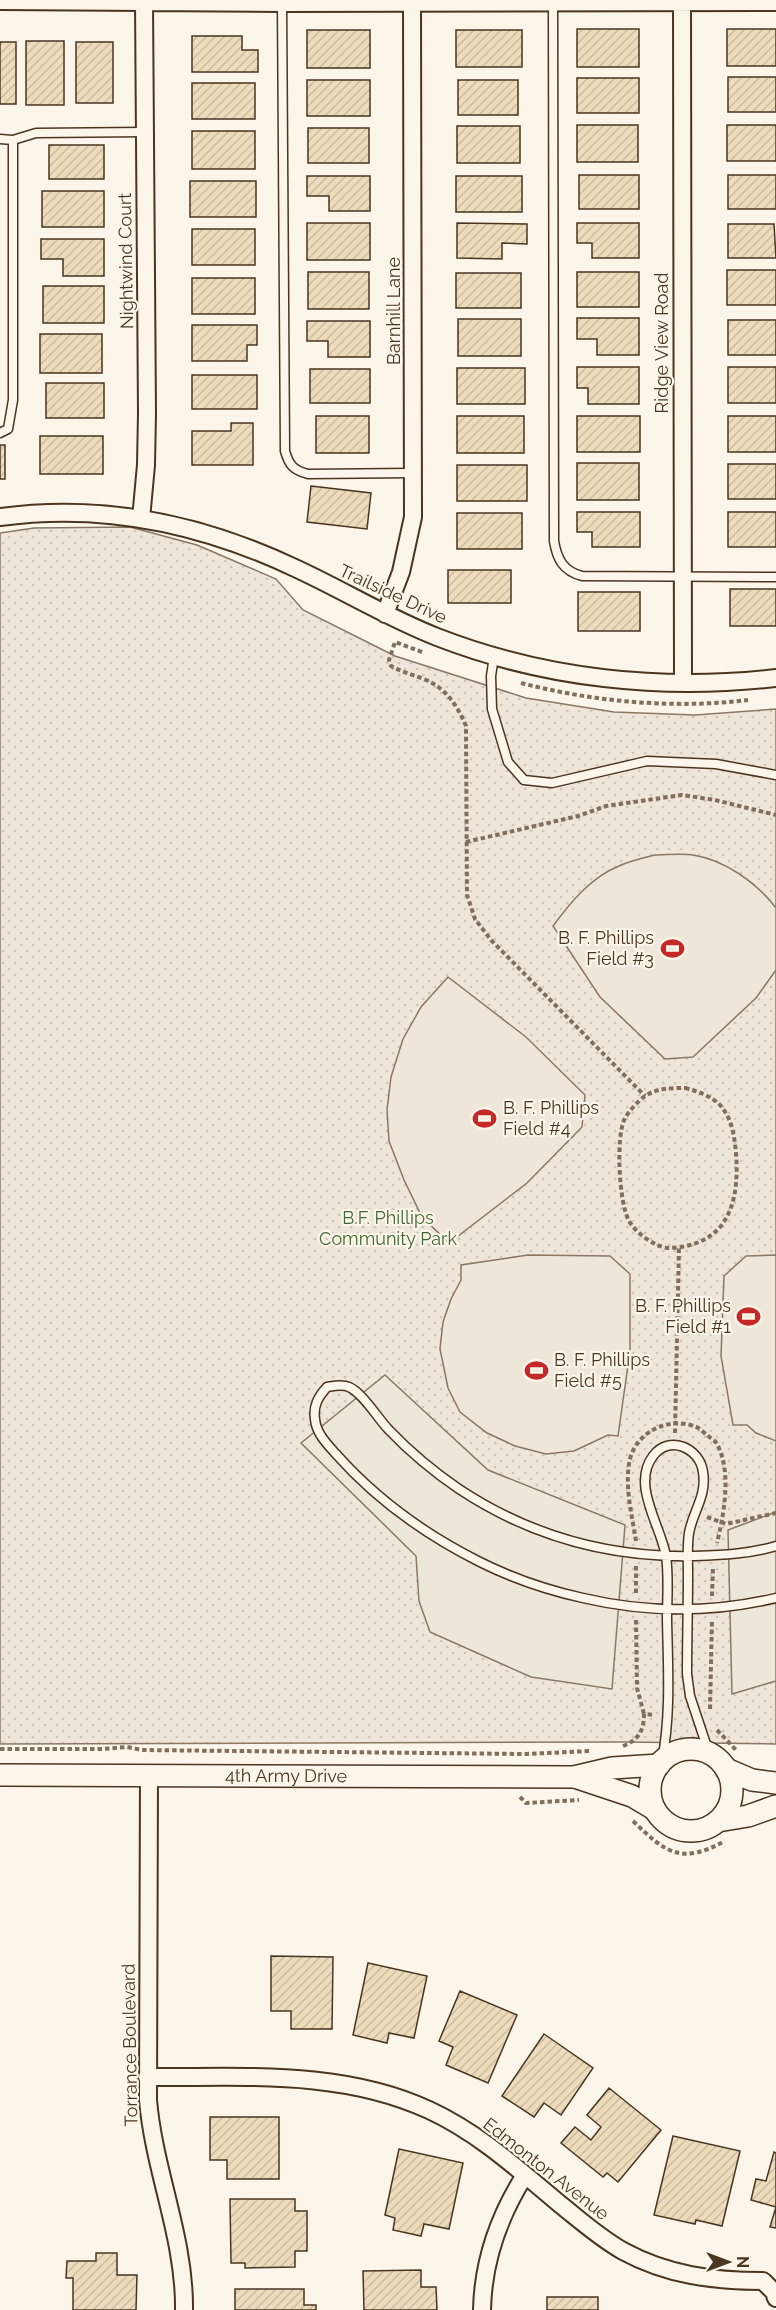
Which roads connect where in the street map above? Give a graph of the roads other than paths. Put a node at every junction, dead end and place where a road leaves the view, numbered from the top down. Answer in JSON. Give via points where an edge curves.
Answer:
{"nodes":[{"id":1,"x":0,"y":1,"type":"edge"},
{"id":2,"x":144,"y":2,"type":"junction"},
{"id":3,"x":552,"y":2,"type":"junction"},
{"id":4,"x":682,"y":2,"type":"junction"},
{"id":5,"x":776,"y":2,"type":"edge"},
{"id":6,"x":282,"y":3,"type":"junction"},
{"id":7,"x":412,"y":3,"type":"junction"},
{"id":8,"x":144,"y":132,"type":"junction"},
{"id":9,"x":0,"y":139,"type":"edge"},
{"id":10,"x":13,"y":140,"type":"junction"},
{"id":11,"x":0,"y":433,"type":"edge"},
{"id":12,"x":414,"y":473,"type":"junction"},
{"id":13,"x":0,"y":517,"type":"edge"},
{"id":14,"x":141,"y":519,"type":"junction"},
{"id":15,"x":682,"y":577,"type":"junction"},
{"id":16,"x":776,"y":578,"type":"edge"},
{"id":17,"x":385,"y":614,"type":"junction"},
{"id":18,"x":494,"y":656,"type":"junction"},
{"id":19,"x":776,"y":678,"type":"edge"},
{"id":20,"x":683,"y":683,"type":"junction"},
{"id":21,"x":776,"y":775,"type":"edge"},
{"id":22,"x":776,"y":1546,"type":"edge"},
{"id":23,"x":666,"y":1556,"type":"junction"},
{"id":24,"x":688,"y":1556,"type":"junction"},
{"id":25,"x":776,"y":1599,"type":"edge"},
{"id":26,"x":688,"y":1609,"type":"junction"},
{"id":27,"x":667,"y":1610,"type":"junction"},
{"id":28,"x":709,"y":1753,"type":"junction"},
{"id":29,"x":733,"y":1761,"type":"junction"},
{"id":30,"x":660,"y":1763,"type":"junction"},
{"id":31,"x":0,"y":1775,"type":"edge"},
{"id":32,"x":148,"y":1775,"type":"junction"},
{"id":33,"x":574,"y":1777,"type":"junction"},
{"id":34,"x":776,"y":1783,"type":"edge"},
{"id":35,"x":776,"y":1806,"type":"edge"},
{"id":36,"x":654,"y":1809,"type":"junction"},
{"id":37,"x":718,"y":1821,"type":"junction"},
{"id":38,"x":147,"y":2077,"type":"junction"},
{"id":39,"x":525,"y":2175,"type":"junction"},
{"id":40,"x":775,"y":2295,"type":"edge"},
{"id":41,"x":184,"y":2310,"type":"edge"},
{"id":42,"x":482,"y":2310,"type":"edge"}],
"edges":[{"from":1,"to":2,"type":"street"},
{"from":2,"to":6,"type":"street"},
{"from":2,"to":8,"type":"street","name":"Nightwind Court"},
{"from":3,"to":4,"type":"street"},
{"from":3,"to":7,"type":"street"},
{"from":3,"to":15,"type":"lane","via":[[556,554],[571,573],[582,576]]},
{"from":4,"to":5,"type":"street"},
{"from":4,"to":15,"type":"street","name":"Ridge View Road"},
{"from":6,"to":7,"type":"street"},
{"from":6,"to":12,"type":"lane","via":[[285,451],[289,464],[308,474]]},
{"from":7,"to":12,"type":"street","name":"Barnhill Lane"},
{"from":8,"to":10,"type":"lane","via":[[36,134]]},
{"from":8,"to":14,"type":"street","name":"Nightwind Court","via":[[147,412]]},
{"from":9,"to":10,"type":"lane"},
{"from":10,"to":11,"type":"lane","via":[[13,400],[8,429]]},
{"from":12,"to":17,"type":"street","name":"Barnhill Lane","via":[[413,517],[407,549]]},
{"from":13,"to":14,"type":"street","name":"Trailside Drive","via":[[61,512]]},
{"from":14,"to":17,"type":"street","name":"Trailside Drive","via":[[233,542]]},
{"from":15,"to":16,"type":"lane"},
{"from":15,"to":20,"type":"street","name":"Ridge View Road"},
{"from":17,"to":18,"type":"street","name":"Trailside Drive"},
{"from":18,"to":20,"type":"street","name":"Trailside Drive","via":[[592,677]]},
{"from":18,"to":21,"type":"lane","via":[[492,709],[508,762],[524,780],[552,783],[647,761],[716,764]]},
{"from":19,"to":20,"type":"street","name":"Trailside Drive"},
{"from":22,"to":24,"type":"lane","via":[[735,1554]]},
{"from":23,"to":24,"type":"lane"},
{"from":23,"to":24,"type":"lane","via":[[648,1500],[646,1469],[655,1453],[675,1445],[688,1449],[702,1465],[704,1488],[690,1532]]},
{"from":23,"to":27,"type":"lane"},
{"from":23,"to":27,"type":"lane","via":[[586,1546],[520,1522],[459,1489],[410,1451],[357,1392],[349,1387],[327,1387],[319,1395],[315,1419],[322,1438],[394,1509],[450,1547],[515,1578],[549,1589],[619,1605]]},
{"from":24,"to":26,"type":"lane"},
{"from":25,"to":26,"type":"lane"},
{"from":26,"to":27,"type":"lane"},
{"from":26,"to":28,"type":"lane","via":[[690,1696]]},
{"from":27,"to":30,"type":"lane","via":[[668,1716]]},
{"from":28,"to":29,"type":"street","via":[[718,1760]]},
{"from":28,"to":30,"type":"street","name":"4th Army Drive","via":[[684,1750],[672,1753]]},
{"from":29,"to":34,"type":"street","via":[[752,1780]]},
{"from":29,"to":37,"type":"street","via":[[732,1791],[726,1813]]},
{"from":30,"to":33,"type":"street","name":"4th Army Drive","via":[[612,1767]]},
{"from":30,"to":36,"type":"street","via":[[651,1779]]},
{"from":31,"to":32,"type":"street","name":"4th Army Drive"},
{"from":32,"to":33,"type":"street","name":"4th Army Drive"},
{"from":32,"to":38,"type":"street","name":"Torrance Boulevard"},
{"from":33,"to":36,"type":"street","name":"4th Army Drive","via":[[622,1791]]},
{"from":35,"to":37,"type":"street","name":"4th Army Drive"},
{"from":36,"to":37,"type":"street","name":"4th Army Drive","via":[[662,1820],[683,1831],[702,1830]]},
{"from":38,"to":39,"type":"street","name":"Edmonton Avenue","via":[[291,2078],[368,2088],[448,2120]]},
{"from":38,"to":41,"type":"street","name":"Torrance Boulevard","via":[[151,2130],[178,2244]]},
{"from":39,"to":40,"type":"street","name":"Edmonton Avenue","via":[[591,2230],[634,2257],[701,2278],[763,2282]]},
{"from":39,"to":42,"type":"street","via":[[494,2237]]}]}
